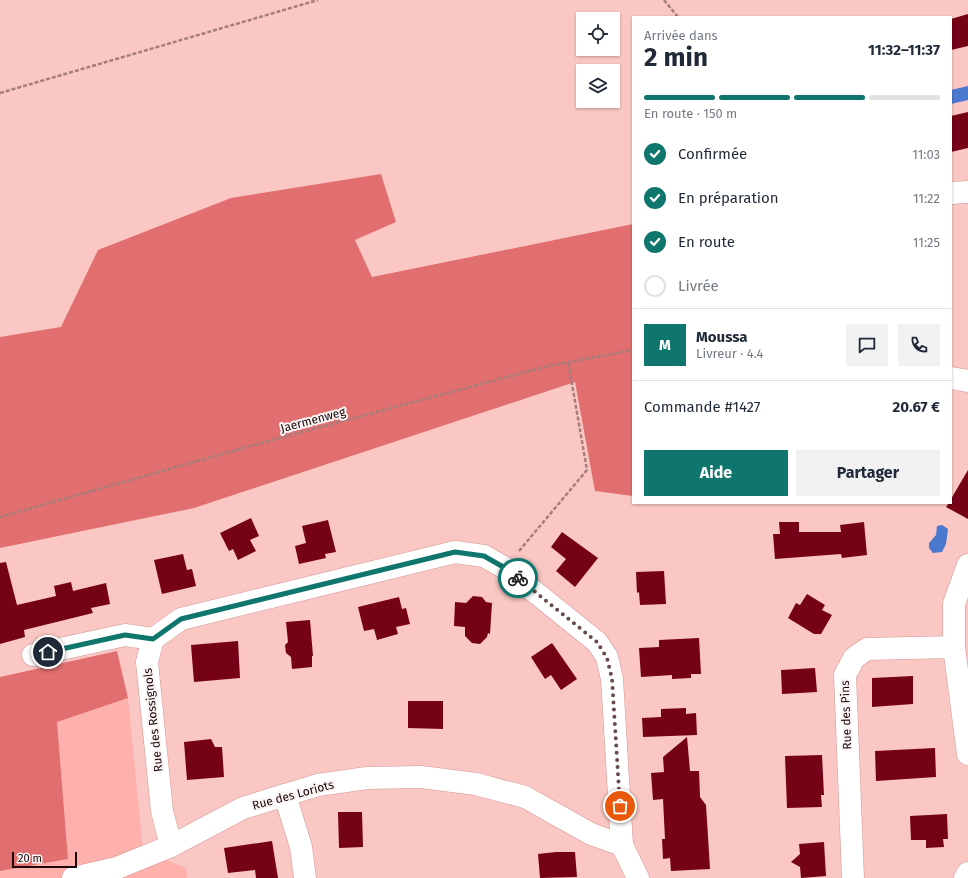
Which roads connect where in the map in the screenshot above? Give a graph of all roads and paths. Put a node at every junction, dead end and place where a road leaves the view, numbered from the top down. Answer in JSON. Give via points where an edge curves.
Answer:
{"nodes":[{"id":1,"x":318,"y":0,"type":"edge"},
{"id":2,"x":664,"y":0,"type":"edge"},
{"id":3,"x":677,"y":16,"type":"edge"},
{"id":4,"x":0,"y":93,"type":"edge"},
{"id":5,"x":968,"y":192,"type":"edge"},
{"id":6,"x":952,"y":193,"type":"edge"},
{"id":7,"x":632,"y":350,"type":"edge"},
{"id":8,"x":568,"y":361,"type":"junction"},
{"id":9,"x":952,"y":378,"type":"edge"},
{"id":10,"x":968,"y":381,"type":"edge"},
{"id":11,"x":0,"y":517,"type":"edge"},
{"id":12,"x":968,"y":565,"type":"edge"},
{"id":13,"x":505,"y":568,"type":"junction"},
{"id":14,"x":153,"y":639,"type":"junction"},
{"id":15,"x":954,"y":647,"type":"junction"},
{"id":16,"x":33,"y":655,"type":"dead end"},
{"id":17,"x":968,"y":754,"type":"edge"},
{"id":18,"x":284,"y":796,"type":"junction"},
{"id":19,"x":622,"y":845,"type":"junction"},
{"id":20,"x":171,"y":846,"type":"junction"},
{"id":21,"x":968,"y":873,"type":"edge"},
{"id":22,"x":73,"y":878,"type":"edge"},
{"id":23,"x":304,"y":878,"type":"edge"},
{"id":24,"x":638,"y":878,"type":"edge"},
{"id":25,"x":853,"y":878,"type":"edge"},
{"id":26,"x":965,"y":878,"type":"edge"}],
"edges":[{"from":1,"to":4,"type":"path"},
{"from":2,"to":3,"type":"path"},
{"from":5,"to":6,"type":"street"},
{"from":7,"to":8,"type":"path","name":"Jaermenweg"},
{"from":8,"to":11,"type":"path","name":"Jaermenweg","via":[[254,445]]},
{"from":8,"to":13,"type":"path","via":[[587,470]]},
{"from":9,"to":10,"type":"street"},
{"from":12,"to":15,"type":"street","via":[[954,604]]},
{"from":13,"to":14,"type":"street","via":[[484,556],[455,552],[181,619]]},
{"from":13,"to":19,"type":"street","via":[[597,642],[607,658],[612,679]]},
{"from":14,"to":16,"type":"street","via":[[125,635]]},
{"from":14,"to":20,"type":"street","name":"Rue des Rossignols","via":[[147,662],[162,811]]},
{"from":15,"to":17,"type":"street"},
{"from":15,"to":25,"type":"street","name":"Rue des Pins","via":[[868,649],[854,658],[845,675]]},
{"from":18,"to":19,"type":"street","name":"Rue des Loriots","via":[[318,785],[367,778],[421,777],[476,784],[525,797],[591,834]]},
{"from":18,"to":20,"type":"street","name":"Rue des Loriots","via":[[243,808]]},
{"from":18,"to":23,"type":"street","via":[[301,846]]},
{"from":19,"to":24,"type":"street"},
{"from":20,"to":22,"type":"street","name":"Rue des Loriots","via":[[117,868]]},
{"from":21,"to":26,"type":"street"}]}
